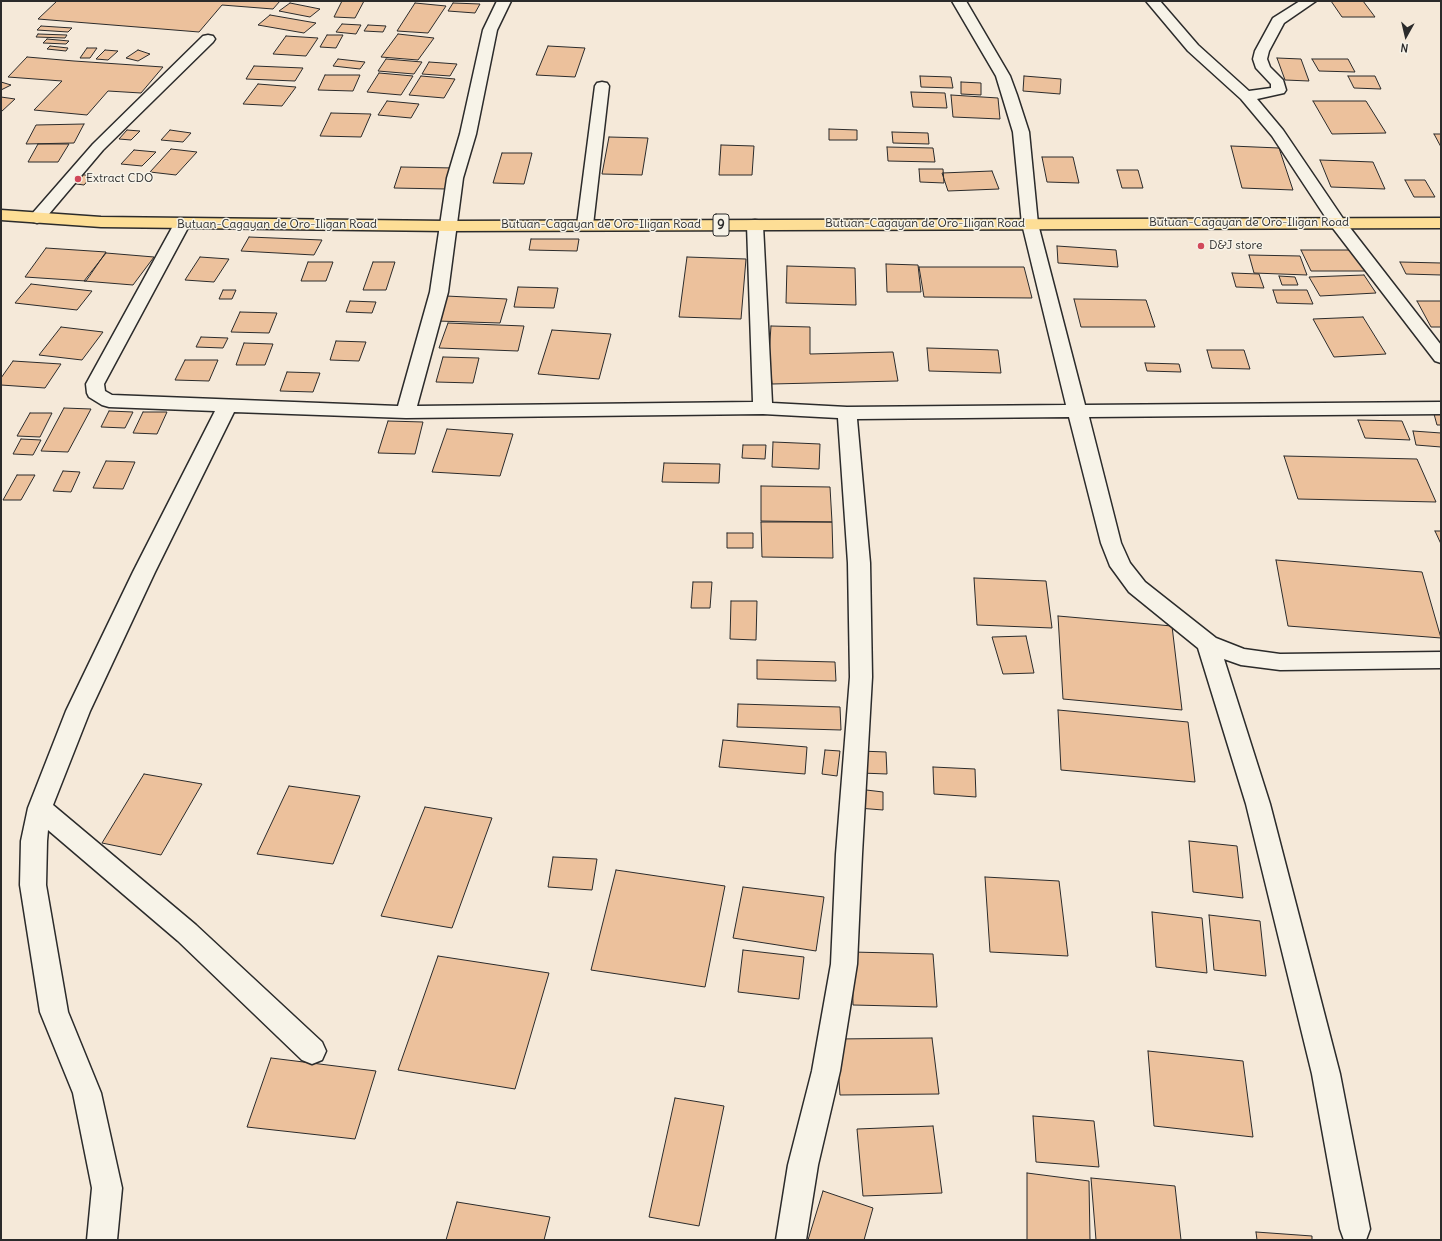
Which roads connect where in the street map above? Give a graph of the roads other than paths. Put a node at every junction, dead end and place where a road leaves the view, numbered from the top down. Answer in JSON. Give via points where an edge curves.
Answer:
{"nodes":[{"id":1,"x":504,"y":1,"type":"edge"},
{"id":2,"x":959,"y":1,"type":"edge"},
{"id":3,"x":1153,"y":1,"type":"edge"},
{"id":4,"x":1309,"y":1,"type":"edge"},
{"id":5,"x":208,"y":39,"type":"dead end"},
{"id":6,"x":602,"y":86,"type":"dead end"},
{"id":7,"x":1246,"y":96,"type":"junction"},
{"id":8,"x":1,"y":216,"type":"edge"},
{"id":9,"x":37,"y":218,"type":"junction"},
{"id":10,"x":1338,"y":223,"type":"junction"},
{"id":11,"x":1441,"y":223,"type":"edge"},
{"id":12,"x":182,"y":224,"type":"junction"},
{"id":13,"x":1030,"y":224,"type":"junction"},
{"id":14,"x":585,"y":225,"type":"junction"},
{"id":15,"x":756,"y":225,"type":"junction"},
{"id":16,"x":448,"y":226,"type":"junction"},
{"id":17,"x":1441,"y":357,"type":"edge"},
{"id":18,"x":227,"y":406,"type":"junction"},
{"id":19,"x":763,"y":408,"type":"junction"},
{"id":20,"x":1441,"y":408,"type":"edge"},
{"id":21,"x":1079,"y":411,"type":"junction"},
{"id":22,"x":406,"y":412,"type":"junction"},
{"id":23,"x":847,"y":413,"type":"junction"},
{"id":24,"x":1208,"y":644,"type":"junction"},
{"id":25,"x":1441,"y":660,"type":"edge"},
{"id":26,"x":40,"y":808,"type":"junction"},
{"id":27,"x":312,"y":1051,"type":"dead end"},
{"id":28,"x":1355,"y":1229,"type":"dead end"},
{"id":29,"x":102,"y":1240,"type":"edge"},
{"id":30,"x":791,"y":1240,"type":"edge"}],
"edges":[{"from":1,"to":16,"type":"street","via":[[490,30],[468,134],[455,178]]},
{"from":2,"to":13,"type":"street","via":[[1003,76],[1010,95],[1021,132]]},
{"from":3,"to":7,"type":"street","via":[[1193,48]]},
{"from":4,"to":7,"type":"street","via":[[1278,21],[1262,51],[1260,58],[1263,68],[1278,83],[1279,90]]},
{"from":5,"to":9,"type":"street","via":[[98,147]]},
{"from":6,"to":14,"type":"street"},
{"from":7,"to":10,"type":"street","via":[[1278,133]]},
{"from":8,"to":9,"type":"highway","name":"Butuan-Cagayan de Oro-Iligan Road","number":"9"},
{"from":9,"to":12,"type":"highway","name":"Butuan-Cagayan de Oro-Iligan Road","number":"9"},
{"from":10,"to":11,"type":"highway","name":"Butuan-Cagayan de Oro-Iligan Road","number":"9"},
{"from":10,"to":13,"type":"highway","name":"Butuan-Cagayan de Oro-Iligan Road","number":"9"},
{"from":10,"to":17,"type":"street"},
{"from":12,"to":16,"type":"highway","name":"Butuan-Cagayan de Oro-Iligan Road","number":"9"},
{"from":12,"to":18,"type":"street","via":[[94,389],[99,396],[109,401]]},
{"from":13,"to":15,"type":"highway","name":"Butuan-Cagayan de Oro-Iligan Road","number":"9"},
{"from":13,"to":21,"type":"street"},
{"from":14,"to":15,"type":"highway","name":"Butuan-Cagayan de Oro-Iligan Road","number":"9"},
{"from":14,"to":16,"type":"highway","name":"Butuan-Cagayan de Oro-Iligan Road","number":"9"},
{"from":15,"to":19,"type":"street"},
{"from":16,"to":22,"type":"street","via":[[439,292]]},
{"from":18,"to":22,"type":"street"},
{"from":18,"to":26,"type":"street","via":[[147,565],[78,711]]},
{"from":19,"to":22,"type":"street"},
{"from":19,"to":23,"type":"street"},
{"from":20,"to":21,"type":"street"},
{"from":21,"to":23,"type":"street"},
{"from":21,"to":24,"type":"street","via":[[1112,542],[1121,566],[1137,587]]},
{"from":23,"to":30,"type":"street","via":[[859,563],[861,677],[844,964],[826,1071],[803,1165]]},
{"from":24,"to":25,"type":"street","via":[[1241,657],[1280,662]]},
{"from":24,"to":28,"type":"street","via":[[1258,804],[1326,1074]]},
{"from":26,"to":27,"type":"street","via":[[187,933]]},
{"from":26,"to":29,"type":"street","via":[[34,841],[33,885],[37,920],[54,1012],[87,1093],[107,1188]]}]}
